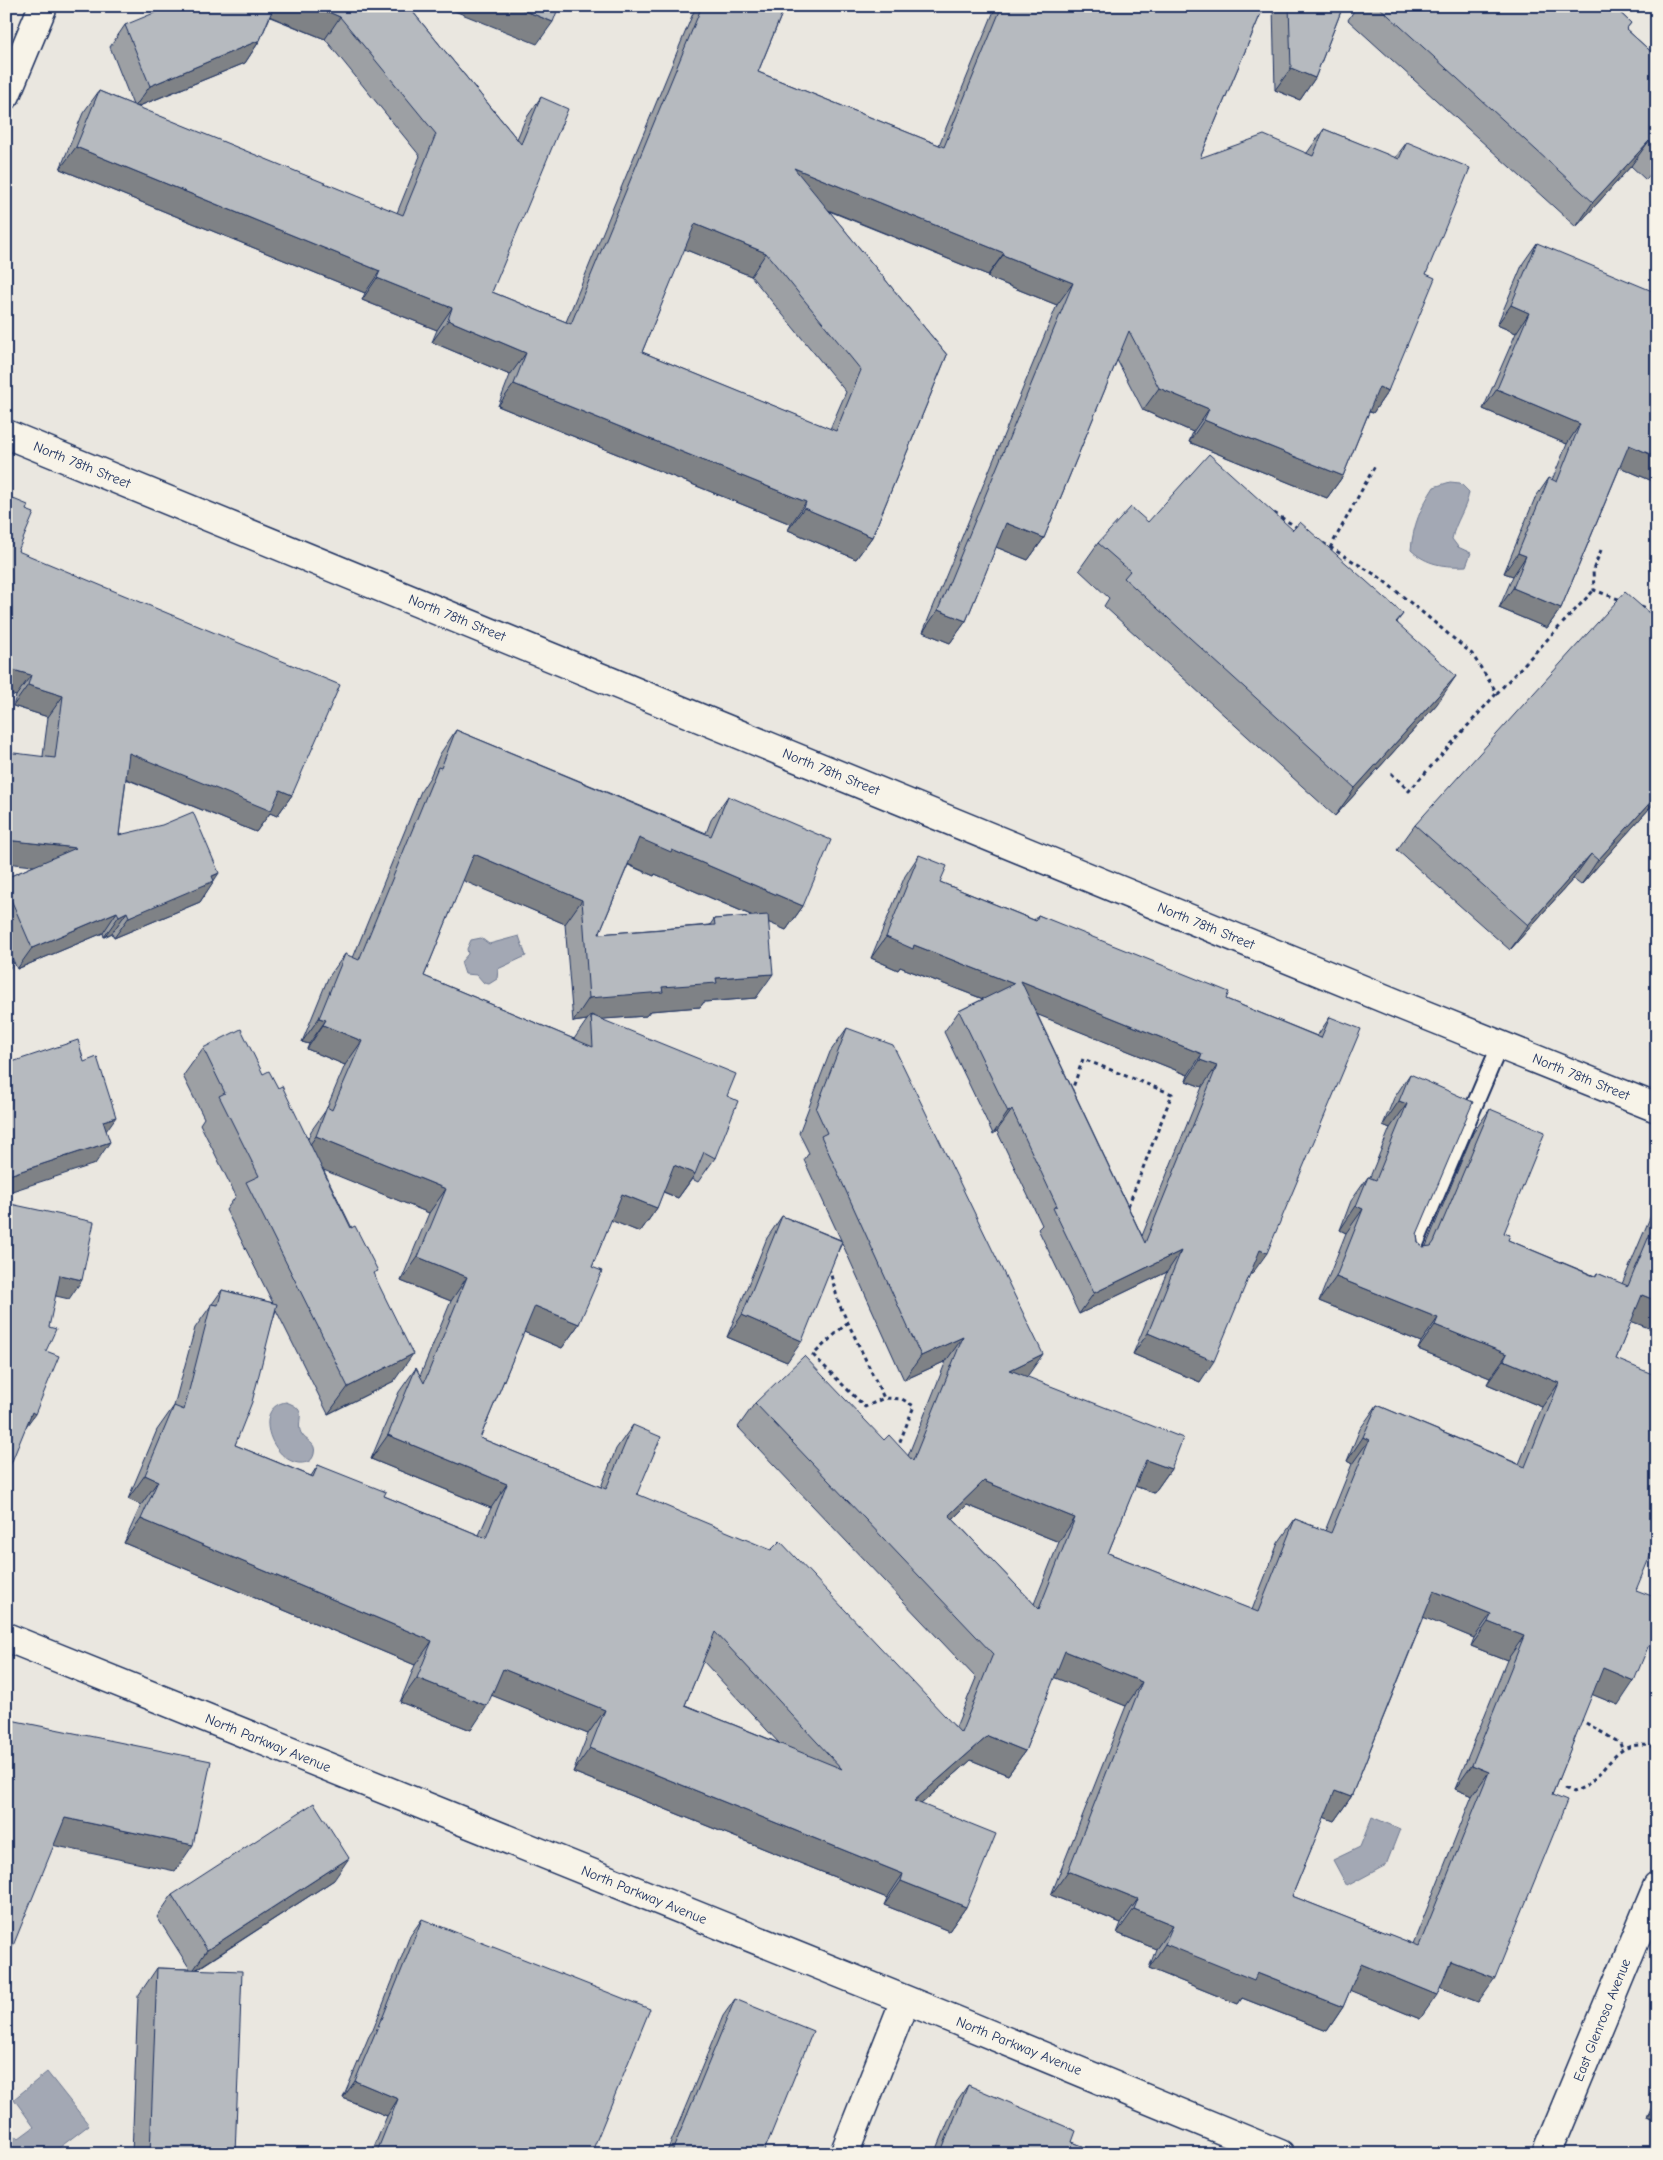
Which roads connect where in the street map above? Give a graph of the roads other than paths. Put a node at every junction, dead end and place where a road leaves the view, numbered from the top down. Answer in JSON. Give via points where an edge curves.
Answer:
{"nodes":[{"id":1,"x":43,"y":6,"type":"edge"},
{"id":2,"x":6,"y":95,"type":"edge"},
{"id":3,"x":6,"y":434,"type":"edge"},
{"id":4,"x":1500,"y":1044,"type":"junction"},
{"id":5,"x":1657,"y":1108,"type":"edge"},
{"id":6,"x":1409,"y":1262,"type":"edge"},
{"id":7,"x":6,"y":1637,"type":"edge"},
{"id":8,"x":1657,"y":1886,"type":"edge"},
{"id":9,"x":905,"y":2000,"type":"junction"},
{"id":10,"x":844,"y":2154,"type":"edge"},
{"id":11,"x":1280,"y":2154,"type":"edge"},
{"id":12,"x":1546,"y":2154,"type":"edge"}],
"edges":[{"from":1,"to":2,"type":"street"},
{"from":3,"to":4,"type":"street","name":"North 78th Street"},
{"from":4,"to":5,"type":"street","name":"North 78th Street"},
{"from":4,"to":6,"type":"lane"},
{"from":7,"to":9,"type":"street","name":"North Parkway Avenue"},
{"from":8,"to":12,"type":"street","name":"East Glenrosa Avenue"},
{"from":9,"to":10,"type":"street"},
{"from":9,"to":11,"type":"street","name":"North Parkway Avenue"}]}
